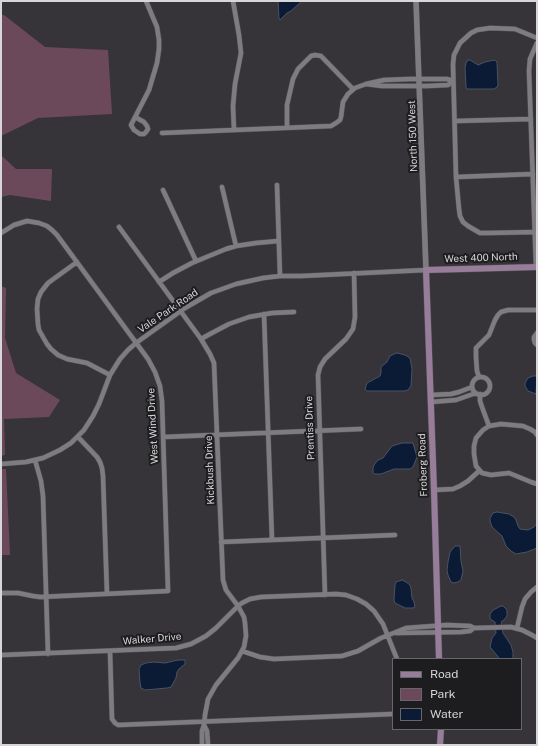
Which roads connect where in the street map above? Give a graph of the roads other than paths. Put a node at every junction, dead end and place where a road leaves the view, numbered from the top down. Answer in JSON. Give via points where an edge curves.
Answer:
{"nodes":[{"id":1,"x":146,"y":1,"type":"edge"},
{"id":2,"x":233,"y":1,"type":"edge"},
{"id":3,"x":416,"y":1,"type":"edge"},
{"id":4,"x":537,"y":38,"type":"edge"},
{"id":5,"x":537,"y":43,"type":"edge"},
{"id":6,"x":419,"y":79,"type":"junction"},
{"id":7,"x":453,"y":81,"type":"junction"},
{"id":8,"x":366,"y":84,"type":"junction"},
{"id":9,"x":419,"y":86,"type":"junction"},
{"id":10,"x":353,"y":89,"type":"junction"},
{"id":11,"x":136,"y":117,"type":"dead end"},
{"id":12,"x":531,"y":118,"type":"junction"},
{"id":13,"x":455,"y":121,"type":"junction"},
{"id":14,"x":287,"y":128,"type":"junction"},
{"id":15,"x":234,"y":130,"type":"junction"},
{"id":16,"x":162,"y":133,"type":"dead end"},
{"id":17,"x":532,"y":174,"type":"junction"},
{"id":18,"x":456,"y":177,"type":"junction"},
{"id":19,"x":277,"y":185,"type":"dead end"},
{"id":20,"x":222,"y":187,"type":"dead end"},
{"id":21,"x":163,"y":190,"type":"dead end"},
{"id":22,"x":119,"y":227,"type":"dead end"},
{"id":23,"x":536,"y":232,"type":"edge"},
{"id":24,"x":1,"y":233,"type":"edge"},
{"id":25,"x":278,"y":241,"type":"junction"},
{"id":26,"x":236,"y":246,"type":"junction"},
{"id":27,"x":196,"y":261,"type":"junction"},
{"id":28,"x":77,"y":262,"type":"junction"},
{"id":29,"x":536,"y":267,"type":"edge"},
{"id":30,"x":426,"y":270,"type":"junction"},
{"id":31,"x":354,"y":273,"type":"junction"},
{"id":32,"x":280,"y":276,"type":"junction"},
{"id":33,"x":160,"y":282,"type":"junction"},
{"id":34,"x":537,"y":310,"type":"edge"},
{"id":35,"x":180,"y":312,"type":"junction"},
{"id":36,"x":294,"y":312,"type":"dead end"},
{"id":37,"x":264,"y":314,"type":"junction"},
{"id":38,"x":537,"y":333,"type":"edge"},
{"id":39,"x":201,"y":339,"type":"junction"},
{"id":40,"x":136,"y":344,"type":"junction"},
{"id":41,"x":537,"y":345,"type":"edge"},
{"id":42,"x":110,"y":375,"type":"junction"},
{"id":43,"x":479,"y":377,"type":"junction"},
{"id":44,"x":472,"y":387,"type":"junction"},
{"id":45,"x":478,"y":394,"type":"junction"},
{"id":46,"x":431,"y":395,"type":"junction"},
{"id":47,"x":431,"y":402,"type":"junction"},
{"id":48,"x":489,"y":426,"type":"junction"},
{"id":49,"x":361,"y":429,"type":"dead end"},
{"id":50,"x":319,"y":431,"type":"junction"},
{"id":51,"x":268,"y":433,"type":"junction"},
{"id":52,"x":218,"y":435,"type":"junction"},
{"id":53,"x":537,"y":435,"type":"edge"},
{"id":54,"x":78,"y":437,"type":"junction"},
{"id":55,"x":163,"y":437,"type":"junction"},
{"id":56,"x":35,"y":460,"type":"junction"},
{"id":57,"x":1,"y":464,"type":"edge"},
{"id":58,"x":479,"y":470,"type":"junction"},
{"id":59,"x":537,"y":484,"type":"edge"},
{"id":60,"x":434,"y":490,"type":"junction"},
{"id":61,"x":395,"y":535,"type":"dead end"},
{"id":62,"x":323,"y":538,"type":"junction"},
{"id":63,"x":272,"y":540,"type":"junction"},
{"id":64,"x":221,"y":542,"type":"junction"},
{"id":65,"x":537,"y":587,"type":"edge"},
{"id":66,"x":1,"y":593,"type":"edge"},
{"id":67,"x":107,"y":594,"type":"junction"},
{"id":68,"x":325,"y":595,"type":"junction"},
{"id":69,"x":46,"y":597,"type":"junction"},
{"id":70,"x":238,"y":606,"type":"junction"},
{"id":71,"x":438,"y":626,"type":"junction"},
{"id":72,"x":474,"y":628,"type":"junction"},
{"id":73,"x":517,"y":628,"type":"junction"},
{"id":74,"x":438,"y":633,"type":"junction"},
{"id":75,"x":390,"y":634,"type":"junction"},
{"id":76,"x":537,"y":638,"type":"edge"},
{"id":77,"x":110,"y":651,"type":"junction"},
{"id":78,"x":242,"y":651,"type":"junction"},
{"id":79,"x":48,"y":654,"type":"junction"},
{"id":80,"x":1,"y":655,"type":"edge"},
{"id":81,"x":397,"y":658,"type":"edge"},
{"id":82,"x":439,"y":658,"type":"edge"},
{"id":83,"x":392,"y":714,"type":"edge"},
{"id":84,"x":204,"y":723,"type":"junction"},
{"id":85,"x":441,"y":730,"type":"edge"},
{"id":86,"x":202,"y":745,"type":"edge"},
{"id":87,"x":208,"y":745,"type":"edge"},
{"id":88,"x":440,"y":745,"type":"edge"}],
"edges":[{"from":1,"to":11,"type":"street","via":[[157,27],[159,48],[151,86]]},
{"from":2,"to":15,"type":"street","via":[[241,53],[232,106]]},
{"from":3,"to":6,"type":"street","name":"North 150 West"},
{"from":4,"to":7,"type":"street","via":[[509,28],[484,29],[471,33],[456,49]]},
{"from":5,"to":12,"type":"street","via":[[529,64]]},
{"from":6,"to":7,"type":"street"},
{"from":6,"to":8,"type":"street","via":[[384,80]]},
{"from":6,"to":9,"type":"street","name":"North 150 West"},
{"from":7,"to":9,"type":"street","via":[[448,85]]},
{"from":7,"to":13,"type":"street"},
{"from":8,"to":9,"type":"street"},
{"from":8,"to":10,"type":"street"},
{"from":9,"to":30,"type":"street","name":"North 150 West"},
{"from":10,"to":14,"type":"street","via":[[344,100],[341,117],[335,124]]},
{"from":10,"to":14,"type":"street","via":[[321,56],[311,56],[292,79],[287,105]]},
{"from":12,"to":13,"type":"street"},
{"from":12,"to":17,"type":"street"},
{"from":13,"to":18,"type":"street"},
{"from":14,"to":15,"type":"street"},
{"from":15,"to":16,"type":"street"},
{"from":17,"to":18,"type":"street"},
{"from":17,"to":23,"type":"street"},
{"from":18,"to":23,"type":"street","via":[[460,216],[468,226],[480,233]]},
{"from":19,"to":25,"type":"street"},
{"from":20,"to":26,"type":"street"},
{"from":21,"to":27,"type":"street"},
{"from":22,"to":33,"type":"street","name":"Kickbush Drive"},
{"from":23,"to":29,"type":"street"},
{"from":24,"to":28,"type":"street","name":"West Wind Drive","via":[[23,222],[44,224],[57,235]]},
{"from":25,"to":26,"type":"street"},
{"from":25,"to":32,"type":"street"},
{"from":26,"to":27,"type":"street"},
{"from":27,"to":33,"type":"street"},
{"from":28,"to":40,"type":"street","name":"West Wind Drive"},
{"from":28,"to":42,"type":"street","via":[[43,289],[37,305],[38,327],[47,344],[58,355],[87,363]]},
{"from":29,"to":30,"type":"main road","name":"West 400 North"},
{"from":30,"to":31,"type":"street","name":"Vale Park Road"},
{"from":30,"to":46,"type":"main road","name":"Froberg Road"},
{"from":31,"to":32,"type":"street","name":"Vale Park Road"},
{"from":31,"to":50,"type":"street","name":"Prentiss Drive","via":[[353,329],[325,359],[318,372]]},
{"from":32,"to":35,"type":"street","name":"Vale Park Road","via":[[228,287],[205,296]]},
{"from":33,"to":35,"type":"street","name":"Kickbush Drive"},
{"from":34,"to":43,"type":"street","via":[[504,310],[498,315],[489,335],[476,348]]},
{"from":35,"to":39,"type":"street","name":"Kickbush Drive"},
{"from":35,"to":40,"type":"street","name":"Vale Park Road"},
{"from":36,"to":37,"type":"street"},
{"from":37,"to":39,"type":"street","via":[[234,322]]},
{"from":37,"to":51,"type":"street"},
{"from":38,"to":41,"type":"street","via":[[534,340]]},
{"from":39,"to":52,"type":"street","name":"Kickbush Drive","via":[[214,363]]},
{"from":40,"to":42,"type":"street","name":"Vale Park Road","via":[[120,359]]},
{"from":40,"to":55,"type":"street","name":"West Wind Drive","via":[[148,359],[160,386]]},
{"from":42,"to":54,"type":"street","name":"Vale Park Road","via":[[96,411]]},
{"from":43,"to":44,"type":"street","via":[[473,382]]},
{"from":43,"to":45,"type":"street","via":[[486,378],[490,387],[487,392]]},
{"from":44,"to":45,"type":"street"},
{"from":44,"to":46,"type":"street","via":[[451,394]]},
{"from":45,"to":47,"type":"street","via":[[456,400]]},
{"from":45,"to":48,"type":"street"},
{"from":46,"to":47,"type":"main road","name":"Froberg Road"},
{"from":47,"to":60,"type":"main road","name":"Froberg Road"},
{"from":48,"to":53,"type":"street","via":[[523,426],[530,428]]},
{"from":48,"to":58,"type":"street","via":[[480,432],[475,442],[474,461]]},
{"from":49,"to":50,"type":"street"},
{"from":50,"to":51,"type":"street"},
{"from":50,"to":62,"type":"street","name":"Prentiss Drive"},
{"from":51,"to":52,"type":"street"},
{"from":51,"to":63,"type":"street"},
{"from":52,"to":55,"type":"street"},
{"from":52,"to":64,"type":"street","name":"Kickbush Drive"},
{"from":54,"to":56,"type":"street","name":"Vale Park Road","via":[[60,450]]},
{"from":54,"to":67,"type":"street","via":[[97,457],[102,468]]},
{"from":55,"to":67,"type":"street","name":"West Wind Drive","via":[[168,591]]},
{"from":56,"to":57,"type":"street","name":"Vale Park Road"},
{"from":56,"to":69,"type":"street","via":[[41,481]]},
{"from":58,"to":59,"type":"street","via":[[488,474],[509,473]]},
{"from":58,"to":60,"type":"street","via":[[460,486]]},
{"from":60,"to":71,"type":"main road","name":"Froberg Road"},
{"from":61,"to":62,"type":"street"},
{"from":62,"to":63,"type":"street"},
{"from":62,"to":68,"type":"street","name":"Prentiss Drive"},
{"from":63,"to":64,"type":"street"},
{"from":64,"to":70,"type":"street","name":"Kickbush Drive","via":[[223,580],[226,590]]},
{"from":65,"to":73,"type":"street","via":[[525,599]]},
{"from":66,"to":69,"type":"street"},
{"from":67,"to":69,"type":"street"},
{"from":68,"to":70,"type":"street","name":"Walker Drive","via":[[257,597]]},
{"from":68,"to":75,"type":"street","name":"Walker Drive","via":[[346,595],[366,604],[378,615]]},
{"from":69,"to":79,"type":"street"},
{"from":70,"to":77,"type":"street","name":"Walker Drive","via":[[211,632],[191,644],[171,648]]},
{"from":70,"to":78,"type":"street","name":"Kickbush Drive","via":[[244,617],[246,630]]},
{"from":71,"to":72,"type":"street","via":[[461,625]]},
{"from":71,"to":74,"type":"main road","name":"Froberg Road"},
{"from":71,"to":75,"type":"street","via":[[406,628]]},
{"from":72,"to":73,"type":"street"},
{"from":72,"to":74,"type":"street","via":[[470,631]]},
{"from":73,"to":76,"type":"street"},
{"from":74,"to":75,"type":"street"},
{"from":74,"to":82,"type":"main road","name":"Froberg Road"},
{"from":75,"to":78,"type":"street","via":[[347,655],[274,659]]},
{"from":75,"to":81,"type":"street","name":"Walker Drive"},
{"from":77,"to":79,"type":"street","name":"Walker Drive"},
{"from":77,"to":84,"type":"street","via":[[112,719],[115,723]]},
{"from":78,"to":84,"type":"street","name":"Kickbush Drive","via":[[212,692],[206,707]]},
{"from":79,"to":80,"type":"street","name":"Walker Drive"},
{"from":83,"to":84,"type":"street"},
{"from":84,"to":86,"type":"street","name":"Kickbush Drive"},
{"from":84,"to":87,"type":"street","name":"Kickbush Drive"},
{"from":85,"to":88,"type":"main road"}]}
